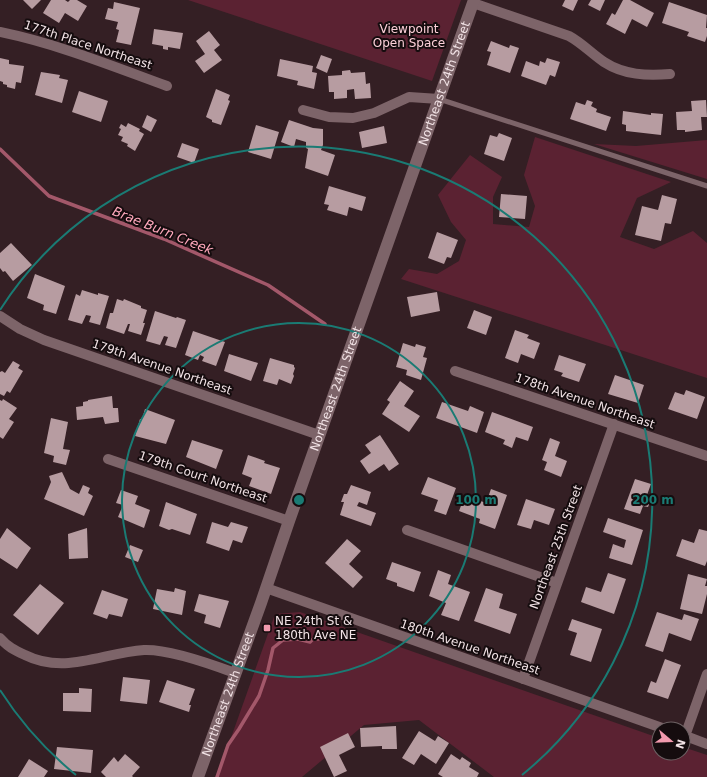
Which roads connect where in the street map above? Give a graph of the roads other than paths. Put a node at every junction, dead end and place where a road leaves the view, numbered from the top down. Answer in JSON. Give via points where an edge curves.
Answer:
{"nodes":[{"id":1,"x":474,"y":2,"type":"edge"},
{"id":2,"x":0,"y":32,"type":"edge"},
{"id":3,"x":670,"y":74,"type":"dead end"},
{"id":4,"x":167,"y":86,"type":"dead end"},
{"id":5,"x":439,"y":99,"type":"junction"},
{"id":6,"x":303,"y":110,"type":"dead end"},
{"id":7,"x":707,"y":186,"type":"edge"},
{"id":8,"x":0,"y":316,"type":"edge"},
{"id":9,"x":455,"y":371,"type":"dead end"},
{"id":10,"x":614,"y":424,"type":"junction"},
{"id":11,"x":319,"y":435,"type":"junction"},
{"id":12,"x":707,"y":456,"type":"edge"},
{"id":13,"x":108,"y":459,"type":"dead end"},
{"id":14,"x":289,"y":521,"type":"junction"},
{"id":15,"x":407,"y":530,"type":"dead end"},
{"id":16,"x":557,"y":583,"type":"junction"},
{"id":17,"x":266,"y":588,"type":"junction"},
{"id":18,"x":0,"y":638,"type":"edge"},
{"id":19,"x":235,"y":673,"type":"junction"},
{"id":20,"x":707,"y":674,"type":"edge"},
{"id":21,"x":524,"y":680,"type":"junction"},
{"id":22,"x":690,"y":721,"type":"edge"},
{"id":23,"x":651,"y":724,"type":"edge"},
{"id":24,"x":691,"y":738,"type":"edge"},
{"id":25,"x":707,"y":744,"type":"edge"},
{"id":26,"x":198,"y":777,"type":"edge"}],
"edges":[{"from":1,"to":3,"type":"street","via":[[569,36],[604,62],[624,71],[650,76]]},
{"from":1,"to":5,"type":"main road","name":"Northeast 24th Street"},
{"from":2,"to":4,"type":"street","name":"177th Place Northeast","via":[[66,49]]},
{"from":5,"to":6,"type":"street","via":[[409,97],[374,113],[353,118],[329,117]]},
{"from":5,"to":7,"type":"lane"},
{"from":5,"to":11,"type":"main road","name":"Northeast 24th Street"},
{"from":8,"to":11,"type":"street","name":"179th Avenue Northeast","via":[[44,340]]},
{"from":9,"to":10,"type":"street","name":"178th Avenue Northeast"},
{"from":10,"to":12,"type":"street","name":"178th Avenue Northeast"},
{"from":10,"to":16,"type":"street","name":"Northeast 25th Street"},
{"from":11,"to":14,"type":"main road","name":"Northeast 24th Street"},
{"from":13,"to":14,"type":"street","name":"179th Court Northeast"},
{"from":14,"to":17,"type":"main road","name":"Northeast 24th Street"},
{"from":15,"to":16,"type":"street"},
{"from":16,"to":21,"type":"street","name":"Northeast 25th Street"},
{"from":17,"to":19,"type":"main road","name":"Northeast 24th Street"},
{"from":17,"to":21,"type":"street","name":"180th Avenue Northeast"},
{"from":18,"to":19,"type":"street","via":[[9,648],[33,660],[61,664],[145,650],[173,654]]},
{"from":19,"to":26,"type":"main road","name":"Northeast 24th Street"},
{"from":20,"to":22,"type":"street"},
{"from":21,"to":23,"type":"street","name":"180th Avenue Northeast"},
{"from":24,"to":25,"type":"street"}]}
